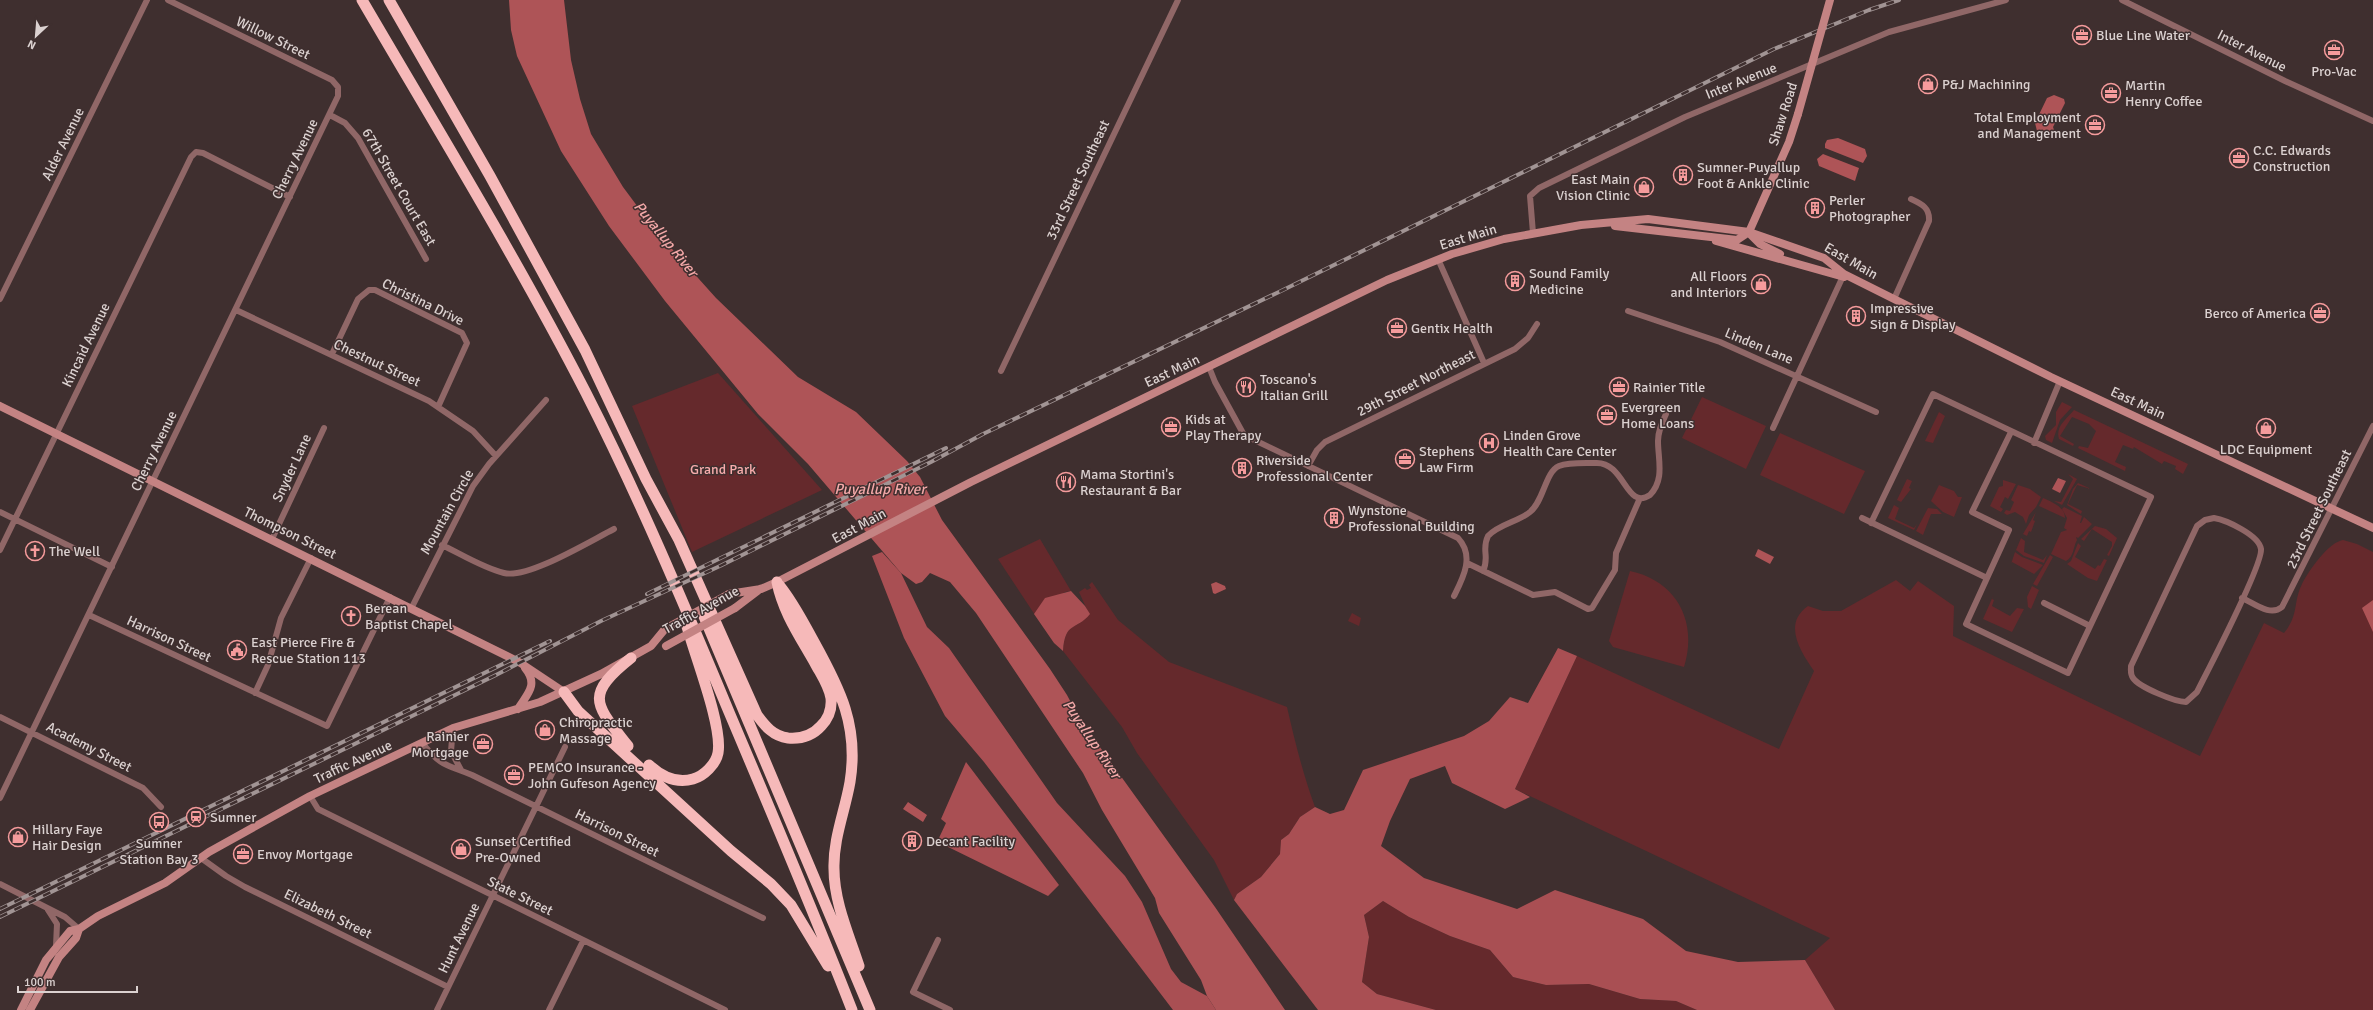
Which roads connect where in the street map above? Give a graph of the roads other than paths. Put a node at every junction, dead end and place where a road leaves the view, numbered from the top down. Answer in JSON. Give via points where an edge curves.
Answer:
{"nodes":[{"id":1,"x":147,"y":0,"type":"edge"},
{"id":2,"x":168,"y":0,"type":"edge"},
{"id":3,"x":362,"y":0,"type":"edge"},
{"id":4,"x":389,"y":0,"type":"edge"},
{"id":5,"x":1178,"y":0,"type":"edge"},
{"id":6,"x":1830,"y":0,"type":"edge"},
{"id":7,"x":2006,"y":0,"type":"edge"},
{"id":8,"x":2122,"y":0,"type":"edge"},
{"id":9,"x":330,"y":115,"type":"junction"},
{"id":10,"x":2373,"y":121,"type":"edge"},
{"id":11,"x":290,"y":197,"type":"junction"},
{"id":12,"x":1911,"y":200,"type":"dead end"},
{"id":13,"x":1592,"y":224,"type":"junction"},
{"id":14,"x":1667,"y":230,"type":"junction"},
{"id":15,"x":1749,"y":232,"type":"junction"},
{"id":16,"x":1533,"y":233,"type":"junction"},
{"id":17,"x":1438,"y":259,"type":"junction"},
{"id":18,"x":426,"y":260,"type":"dead end"},
{"id":19,"x":1808,"y":267,"type":"junction"},
{"id":20,"x":1843,"y":275,"type":"junction"},
{"id":21,"x":0,"y":299,"type":"edge"},
{"id":22,"x":1894,"y":299,"type":"junction"},
{"id":23,"x":236,"y":310,"type":"junction"},
{"id":24,"x":1628,"y":311,"type":"dead end"},
{"id":25,"x":1537,"y":324,"type":"dead end"},
{"id":26,"x":332,"y":354,"type":"junction"},
{"id":27,"x":1484,"y":363,"type":"junction"},
{"id":28,"x":1209,"y":367,"type":"junction"},
{"id":29,"x":1001,"y":371,"type":"dead end"},
{"id":30,"x":1797,"y":376,"type":"junction"},
{"id":31,"x":2060,"y":381,"type":"junction"},
{"id":32,"x":546,"y":400,"type":"dead end"},
{"id":33,"x":0,"y":406,"type":"edge"},
{"id":34,"x":438,"y":407,"type":"junction"},
{"id":35,"x":1876,"y":412,"type":"dead end"},
{"id":36,"x":1666,"y":414,"type":"dead end"},
{"id":37,"x":2373,"y":426,"type":"edge"},
{"id":38,"x":324,"y":428,"type":"dead end"},
{"id":39,"x":1773,"y":428,"type":"dead end"},
{"id":40,"x":2011,"y":432,"type":"junction"},
{"id":41,"x":56,"y":434,"type":"junction"},
{"id":42,"x":2034,"y":443,"type":"junction"},
{"id":43,"x":496,"y":456,"type":"junction"},
{"id":44,"x":1308,"y":466,"type":"junction"},
{"id":45,"x":153,"y":481,"type":"junction"},
{"id":46,"x":1640,"y":498,"type":"junction"},
{"id":47,"x":2333,"y":509,"type":"junction"},
{"id":48,"x":0,"y":512,"type":"edge"},
{"id":49,"x":666,"y":518,"type":"junction"},
{"id":50,"x":1862,"y":518,"type":"dead end"},
{"id":51,"x":15,"y":519,"type":"junction"},
{"id":52,"x":1871,"y":523,"type":"junction"},
{"id":53,"x":2373,"y":528,"type":"edge"},
{"id":54,"x":614,"y":529,"type":"dead end"},
{"id":55,"x":272,"y":539,"type":"junction"},
{"id":56,"x":442,"y":545,"type":"junction"},
{"id":57,"x":0,"y":550,"type":"edge"},
{"id":58,"x":311,"y":558,"type":"junction"},
{"id":59,"x":1467,"y":563,"type":"junction"},
{"id":60,"x":112,"y":567,"type":"junction"},
{"id":61,"x":1483,"y":571,"type":"junction"},
{"id":62,"x":1987,"y":578,"type":"junction"},
{"id":63,"x":777,"y":582,"type":"junction"},
{"id":64,"x":678,"y":588,"type":"junction"},
{"id":65,"x":761,"y":589,"type":"junction"},
{"id":66,"x":1454,"y":596,"type":"dead end"},
{"id":67,"x":390,"y":597,"type":"junction"},
{"id":68,"x":2242,"y":598,"type":"junction"},
{"id":69,"x":2044,"y":603,"type":"dead end"},
{"id":70,"x":412,"y":607,"type":"junction"},
{"id":71,"x":88,"y":614,"type":"junction"},
{"id":72,"x":2090,"y":626,"type":"junction"},
{"id":73,"x":651,"y":646,"type":"junction"},
{"id":74,"x":631,"y":658,"type":"junction"},
{"id":75,"x":519,"y":662,"type":"junction"},
{"id":76,"x":564,"y":692,"type":"junction"},
{"id":77,"x":255,"y":693,"type":"junction"},
{"id":78,"x":518,"y":709,"type":"junction"},
{"id":79,"x":0,"y":716,"type":"edge"},
{"id":80,"x":453,"y":728,"type":"junction"},
{"id":81,"x":32,"y":732,"type":"junction"},
{"id":82,"x":422,"y":743,"type":"junction"},
{"id":83,"x":628,"y":746,"type":"junction"},
{"id":84,"x":565,"y":747,"type":"dead end"},
{"id":85,"x":461,"y":770,"type":"junction"},
{"id":86,"x":310,"y":796,"type":"junction"},
{"id":87,"x":0,"y":798,"type":"edge"},
{"id":88,"x":161,"y":807,"type":"dead end"},
{"id":89,"x":536,"y":807,"type":"junction"},
{"id":90,"x":201,"y":858,"type":"junction"},
{"id":91,"x":0,"y":884,"type":"edge"},
{"id":92,"x":492,"y":896,"type":"junction"},
{"id":93,"x":45,"y":908,"type":"junction"},
{"id":94,"x":762,"y":918,"type":"dead end"},
{"id":95,"x":79,"y":929,"type":"junction"},
{"id":96,"x":938,"y":940,"type":"dead end"},
{"id":97,"x":583,"y":941,"type":"junction"},
{"id":98,"x":56,"y":946,"type":"junction"},
{"id":99,"x":448,"y":987,"type":"junction"},
{"id":100,"x":21,"y":1010,"type":"edge"},
{"id":101,"x":30,"y":1010,"type":"edge"},
{"id":102,"x":437,"y":1010,"type":"edge"},
{"id":103,"x":549,"y":1010,"type":"edge"},
{"id":104,"x":725,"y":1010,"type":"edge"},
{"id":105,"x":851,"y":1010,"type":"edge"},
{"id":106,"x":872,"y":1010,"type":"edge"},
{"id":107,"x":950,"y":1010,"type":"edge"}],
"edges":[{"from":1,"to":21,"type":"street","name":"Alder Avenue"},
{"from":2,"to":9,"type":"street","name":"Willow Street","via":[[333,80],[338,87],[338,94]]},
{"from":3,"to":64,"type":"highway","via":[[522,275],[585,392],[651,526]]},
{"from":4,"to":49,"type":"highway","via":[[585,350]]},
{"from":5,"to":29,"type":"street","name":"33rd Street Southeast"},
{"from":6,"to":15,"type":"main road","name":"Shaw Road","bridge":true,"via":[[1784,155]]},
{"from":7,"to":16,"type":"street","name":"Inter Avenue","via":[[1889,32],[1685,117],[1539,188],[1530,196]]},
{"from":8,"to":10,"type":"street","name":"Inter Avenue","via":[[2285,81]]},
{"from":9,"to":11,"type":"street","name":"Cherry Avenue"},
{"from":9,"to":18,"type":"street","name":"67th Street Court East","via":[[347,124],[358,138]]},
{"from":11,"to":23,"type":"street","name":"Cherry Avenue"},
{"from":11,"to":41,"type":"street","name":"Kincaid Avenue","via":[[204,154],[196,152],[191,157]]},
{"from":12,"to":22,"type":"street","via":[[1926,207],[1929,214],[1926,231]]},
{"from":13,"to":14,"type":"main road","name":"East Main"},
{"from":13,"to":15,"type":"main road","name":"East Main","via":[[1661,220]]},
{"from":13,"to":16,"type":"main road","name":"East Main"},
{"from":14,"to":15,"type":"main road","name":"East Main","via":[[1737,240]]},
{"from":14,"to":19,"type":"main road","name":"East Main","via":[[1764,253]]},
{"from":15,"to":19,"type":"main road","name":"East Main","via":[[1760,244]]},
{"from":15,"to":20,"type":"main road","name":"East Main","via":[[1824,258]]},
{"from":16,"to":17,"type":"main road","name":"East Main","via":[[1481,244]]},
{"from":17,"to":27,"type":"street"},
{"from":17,"to":28,"type":"main road","name":"East Main","via":[[1386,280]]},
{"from":19,"to":20,"type":"main road","name":"East Main"},
{"from":20,"to":22,"type":"main road","name":"East Main"},
{"from":20,"to":30,"type":"street"},
{"from":22,"to":31,"type":"main road","name":"East Main"},
{"from":23,"to":26,"type":"street","name":"Chestnut Street"},
{"from":23,"to":45,"type":"street","name":"Cherry Avenue"},
{"from":24,"to":30,"type":"street","name":"Linden Lane","via":[[1720,342]]},
{"from":25,"to":27,"type":"street","name":"29th Street Northeast","via":[[1520,346]]},
{"from":26,"to":34,"type":"street","name":"Chestnut Street"},
{"from":26,"to":34,"type":"street","name":"Christina Drive","via":[[358,299],[369,290],[375,290],[455,329],[464,336],[466,343]]},
{"from":27,"to":44,"type":"street","name":"29th Street Northeast","via":[[1326,442],[1317,450]]},
{"from":28,"to":44,"type":"street","via":[[1242,433]]},
{"from":28,"to":63,"type":"main road","name":"East Main","via":[[971,482]]},
{"from":30,"to":35,"type":"street","name":"Linden Lane"},
{"from":30,"to":39,"type":"street"},
{"from":31,"to":42,"type":"street"},
{"from":31,"to":47,"type":"main road","name":"East Main"},
{"from":32,"to":43,"type":"street","name":"Mountain Circle"},
{"from":33,"to":41,"type":"main road","name":"Thompson Street"},
{"from":34,"to":43,"type":"street","name":"Chestnut Street","via":[[473,431]]},
{"from":36,"to":46,"type":"street","via":[[1658,440],[1659,482],[1650,495]]},
{"from":37,"to":47,"type":"street","name":"23rd Street Southeast"},
{"from":38,"to":55,"type":"street","name":"Snyder Lane"},
{"from":40,"to":42,"type":"street"},
{"from":40,"to":52,"type":"street","via":[[1933,394]]},
{"from":40,"to":62,"type":"street","via":[[1972,512],[2009,530]]},
{"from":41,"to":45,"type":"main road","name":"Thompson Street"},
{"from":41,"to":51,"type":"street","name":"Kincaid Avenue"},
{"from":42,"to":72,"type":"street","via":[[2150,497]]},
{"from":43,"to":56,"type":"street","name":"Mountain Circle","via":[[470,491]]},
{"from":44,"to":59,"type":"street","via":[[1451,533],[1463,545]]},
{"from":45,"to":55,"type":"main road","name":"Thompson Street"},
{"from":45,"to":60,"type":"street","name":"Cherry Avenue"},
{"from":46,"to":61,"type":"street","via":[[1630,492],[1609,465],[1597,463],[1560,466],[1552,473],[1536,506],[1524,516],[1488,536],[1484,548],[1487,561]]},
{"from":46,"to":61,"type":"street","via":[[1616,553],[1615,570],[1592,608],[1588,609],[1555,592],[1533,595]]},
{"from":47,"to":53,"type":"main road","name":"East Main"},
{"from":47,"to":68,"type":"street","name":"23rd Street Southeast","via":[[2280,609],[2272,611]]},
{"from":48,"to":51,"type":"street"},
{"from":49,"to":63,"type":"highway","via":[[679,540],[757,715],[770,731],[777,735],[801,738],[814,733],[824,723],[829,714],[831,700],[826,683],[781,602]]},
{"from":49,"to":106,"type":"highway","via":[[714,641]]},
{"from":50,"to":52,"type":"street"},
{"from":51,"to":57,"type":"street","name":"Kincaid Avenue"},
{"from":51,"to":60,"type":"street"},
{"from":52,"to":62,"type":"street"},
{"from":54,"to":56,"type":"street","via":[[542,565],[517,574],[502,573]]},
{"from":55,"to":58,"type":"main road","name":"Thompson Street"},
{"from":56,"to":70,"type":"street","name":"Mountain Circle"},
{"from":58,"to":67,"type":"main road","name":"Thompson Street"},
{"from":58,"to":77,"type":"street","via":[[281,618],[268,665]]},
{"from":59,"to":61,"type":"street"},
{"from":59,"to":66,"type":"street"},
{"from":60,"to":71,"type":"street","name":"Cherry Avenue"},
{"from":62,"to":72,"type":"street","via":[[1966,624],[2068,673]]},
{"from":63,"to":65,"type":"main road","name":"Traffic Avenue"},
{"from":63,"to":106,"type":"highway","via":[[789,598],[832,675],[847,710],[853,751],[850,782],[836,843],[834,870],[842,914]]},
{"from":64,"to":83,"type":"highway","via":[[691,642],[716,722],[718,754],[709,769],[699,777],[679,781],[659,774]]},
{"from":64,"to":105,"type":"highway","via":[[814,912]]},
{"from":65,"to":73,"type":"main road","name":"Traffic Avenue","bridge":true,"via":[[735,608],[666,646]]},
{"from":65,"to":73,"type":"main road","name":"Traffic Avenue","bridge":true,"via":[[729,594],[665,629]]},
{"from":67,"to":70,"type":"main road","name":"Thompson Street"},
{"from":67,"to":77,"type":"street","name":"Harrison Street","via":[[327,726]]},
{"from":68,"to":68,"type":"street","via":[[2197,692],[2186,702],[2173,700],[2133,679],[2133,662],[2197,526],[2205,520],[2219,519],[2253,536],[2259,544],[2259,556]]},
{"from":69,"to":72,"type":"street"},
{"from":70,"to":75,"type":"main road","name":"Thompson Street"},
{"from":71,"to":77,"type":"street","name":"Harrison Street"},
{"from":71,"to":81,"type":"street","name":"Cherry Avenue"},
{"from":73,"to":74,"type":"main road","name":"Traffic Avenue"},
{"from":74,"to":76,"type":"main road","name":"Traffic Avenue"},
{"from":74,"to":83,"type":"highway","via":[[616,670],[601,688],[598,697],[603,714]]},
{"from":75,"to":76,"type":"main road","name":"Thompson Street"},
{"from":75,"to":78,"type":"main road","via":[[530,674],[532,684],[530,692]]},
{"from":76,"to":78,"type":"main road","name":"Traffic Avenue"},
{"from":76,"to":83,"type":"highway"},
{"from":76,"to":105,"type":"highway","via":[[578,711],[792,905],[825,959]]},
{"from":78,"to":80,"type":"main road","name":"Traffic Avenue"},
{"from":79,"to":81,"type":"street","name":"Academy Street"},
{"from":80,"to":82,"type":"main road","name":"Traffic Avenue"},
{"from":80,"to":85,"type":"street","via":[[451,751]]},
{"from":81,"to":87,"type":"street","name":"Cherry Avenue"},
{"from":81,"to":88,"type":"street","name":"Academy Street","via":[[143,788]]},
{"from":82,"to":85,"type":"street","name":"Harrison Street","via":[[439,762],[451,769]]},
{"from":82,"to":86,"type":"main road","name":"Traffic Avenue"},
{"from":84,"to":89,"type":"street","name":"Hunt Avenue"},
{"from":85,"to":89,"type":"street","name":"Harrison Street"},
{"from":86,"to":90,"type":"main road","name":"Traffic Avenue"},
{"from":86,"to":92,"type":"street","name":"State Street","via":[[318,809]]},
{"from":89,"to":92,"type":"street","name":"Hunt Avenue"},
{"from":89,"to":94,"type":"street","name":"Harrison Street"},
{"from":90,"to":95,"type":"main road","name":"Traffic Avenue","via":[[176,876],[98,916]]},
{"from":90,"to":99,"type":"street","name":"Elizabeth Street","via":[[245,887]]},
{"from":91,"to":93,"type":"street"},
{"from":92,"to":97,"type":"street","name":"State Street"},
{"from":92,"to":99,"type":"street","name":"Hunt Avenue"},
{"from":93,"to":95,"type":"street","via":[[65,917]]},
{"from":93,"to":98,"type":"street","via":[[57,924]]},
{"from":95,"to":98,"type":"main road","name":"Traffic Avenue","via":[[70,931]]},
{"from":95,"to":101,"type":"main road","name":"Traffic Avenue","via":[[76,938],[59,957]]},
{"from":96,"to":107,"type":"street","via":[[913,992]]},
{"from":97,"to":103,"type":"street"},
{"from":97,"to":104,"type":"street","name":"State Street"},
{"from":98,"to":100,"type":"main road","name":"Traffic Avenue","via":[[46,960]]},
{"from":99,"to":102,"type":"street","name":"Hunt Avenue"}]}
